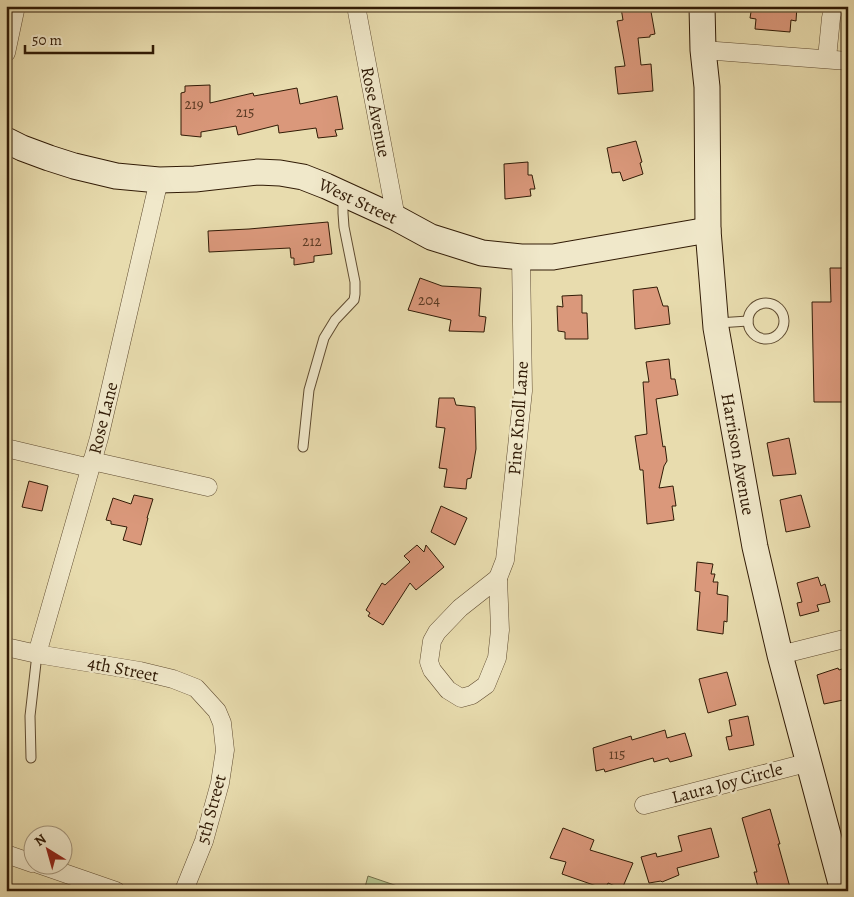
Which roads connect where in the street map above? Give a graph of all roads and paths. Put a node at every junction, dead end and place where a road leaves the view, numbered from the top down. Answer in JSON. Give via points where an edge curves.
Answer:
{"nodes":[{"id":1,"x":16,"y":6,"type":"edge"},
{"id":2,"x":356,"y":6,"type":"edge"},
{"id":3,"x":702,"y":6,"type":"edge"},
{"id":4,"x":834,"y":6,"type":"edge"},
{"id":5,"x":703,"y":50,"type":"junction"},
{"id":6,"x":6,"y":53,"type":"edge"},
{"id":7,"x":826,"y":58,"type":"junction"},
{"id":8,"x":848,"y":61,"type":"edge"},
{"id":9,"x":6,"y":140,"type":"edge"},
{"id":10,"x":159,"y":180,"type":"junction"},
{"id":11,"x":343,"y":193,"type":"junction"},
{"id":12,"x":396,"y":218,"type":"junction"},
{"id":13,"x":708,"y":230,"type":"junction"},
{"id":14,"x":521,"y":257,"type":"junction"},
{"id":15,"x":748,"y":321,"type":"junction"},
{"id":16,"x":715,"y":323,"type":"junction"},
{"id":17,"x":303,"y":446,"type":"dead end"},
{"id":18,"x":6,"y":448,"type":"edge"},
{"id":19,"x":91,"y":464,"type":"junction"},
{"id":20,"x":208,"y":488,"type":"dead end"},
{"id":21,"x":498,"y":578,"type":"junction"},
{"id":22,"x":848,"y":638,"type":"edge"},
{"id":23,"x":6,"y":647,"type":"edge"},
{"id":24,"x":37,"y":654,"type":"junction"},
{"id":25,"x":780,"y":655,"type":"junction"},
{"id":26,"x":222,"y":723,"type":"joint"},
{"id":27,"x":31,"y":758,"type":"dead end"},
{"id":28,"x":810,"y":762,"type":"junction"},
{"id":29,"x":644,"y":805,"type":"dead end"},
{"id":30,"x":6,"y":854,"type":"edge"},
{"id":31,"x":22,"y":860,"type":"edge"},
{"id":32,"x":67,"y":874,"type":"edge"},
{"id":33,"x":116,"y":891,"type":"edge"},
{"id":34,"x":183,"y":891,"type":"edge"},
{"id":35,"x":844,"y":891,"type":"edge"}],
"edges":[{"from":1,"to":6,"type":"street"},
{"from":2,"to":12,"type":"street","name":"Rose Avenue"},
{"from":3,"to":5,"type":"main road","name":"Harrison Avenue"},
{"from":4,"to":7,"type":"street"},
{"from":5,"to":7,"type":"street"},
{"from":5,"to":13,"type":"main road","name":"Harrison Avenue","via":[[707,87]]},
{"from":7,"to":8,"type":"street"},
{"from":9,"to":10,"type":"main road","name":"West Street","via":[[82,168],[116,176]]},
{"from":10,"to":11,"type":"main road","name":"West Street","via":[[280,173],[303,176]]},
{"from":10,"to":19,"type":"street","name":"Rose Lane"},
{"from":11,"to":12,"type":"main road","name":"West Street"},
{"from":11,"to":17,"type":"lane","via":[[342,213],[355,294],[354,300],[335,320],[324,338],[308,390]]},
{"from":12,"to":14,"type":"main road","name":"West Street","via":[[432,238],[482,253]]},
{"from":13,"to":14,"type":"main road","name":"West Street","via":[[553,257]]},
{"from":13,"to":16,"type":"main road","name":"Harrison Avenue"},
{"from":14,"to":21,"type":"street","name":"Pine Knoll Lane","via":[[523,391],[505,560]]},
{"from":15,"to":15,"type":"lane","via":[[752,332],[767,339],[778,334],[783,324],[782,313],[767,304],[756,306]]},
{"from":15,"to":16,"type":"lane"},
{"from":16,"to":25,"type":"main road","name":"Harrison Avenue","via":[[755,547]]},
{"from":18,"to":19,"type":"street"},
{"from":19,"to":20,"type":"street"},
{"from":19,"to":24,"type":"street","name":"Rose Lane"},
{"from":21,"to":21,"type":"street","name":"Pine Knoll Lane","via":[[460,608],[432,640],[429,662],[432,670],[448,690],[461,698],[486,685],[497,658],[500,630]]},
{"from":22,"to":25,"type":"street"},
{"from":23,"to":24,"type":"street","name":"4th Street"},
{"from":24,"to":26,"type":"street","name":"4th Street","via":[[140,670],[173,679],[196,688]]},
{"from":24,"to":27,"type":"lane","via":[[30,716]]},
{"from":25,"to":28,"type":"main road","name":"Harrison Avenue"},
{"from":26,"to":34,"type":"street","name":"5th Street","via":[[225,750],[220,783],[204,842]]},
{"from":28,"to":29,"type":"street","name":"Laura Joy Circle"},
{"from":28,"to":35,"type":"main road","name":"Harrison Avenue"},
{"from":30,"to":31,"type":"street"},
{"from":32,"to":33,"type":"street"}]}
